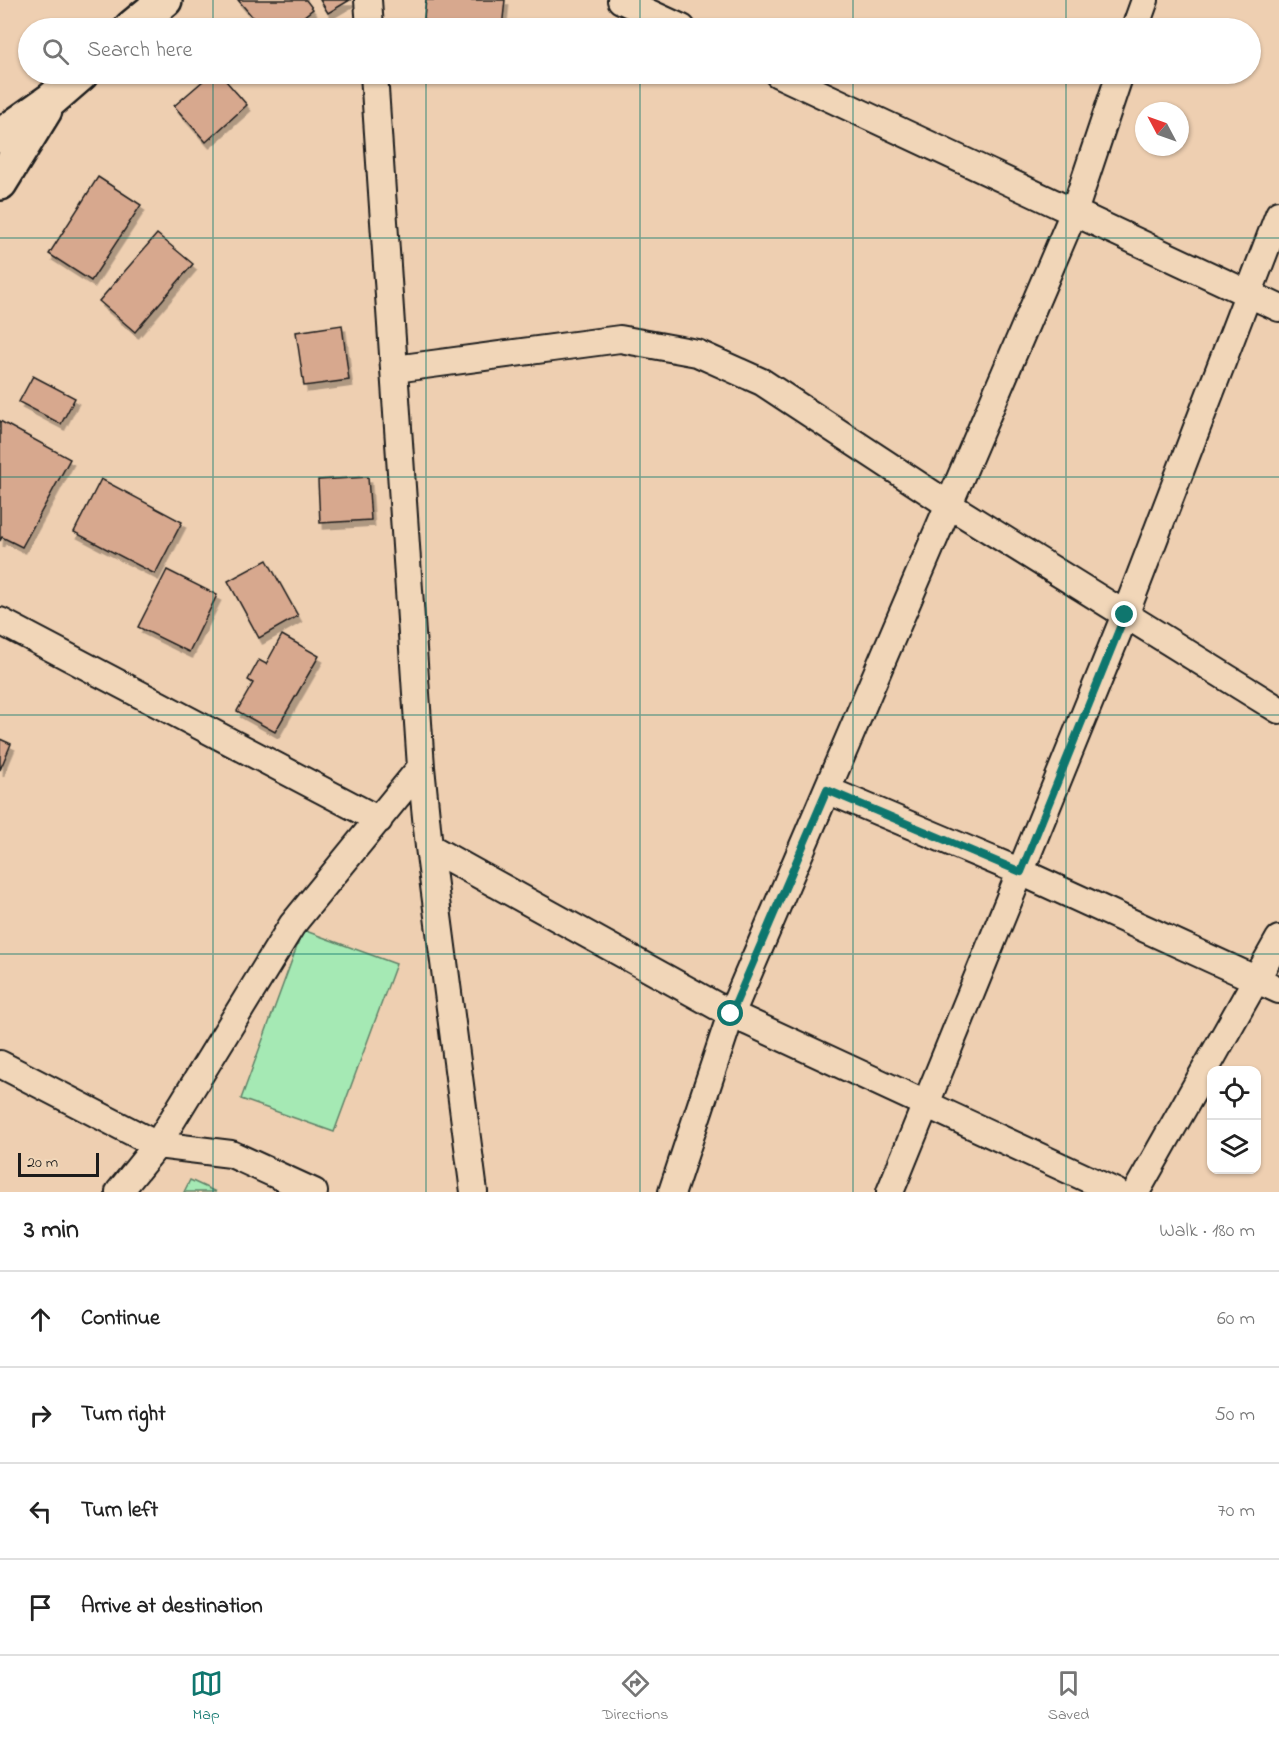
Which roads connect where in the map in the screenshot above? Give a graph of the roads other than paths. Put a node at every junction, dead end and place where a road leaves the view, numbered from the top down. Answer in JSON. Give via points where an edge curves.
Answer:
{"nodes":[{"id":1,"x":165,"y":0,"type":"edge"},
{"id":2,"x":368,"y":0,"type":"edge"},
{"id":3,"x":621,"y":0,"type":"edge"},
{"id":4,"x":1145,"y":0,"type":"edge"},
{"id":5,"x":143,"y":18,"type":"edge"},
{"id":6,"x":369,"y":18,"type":"edge"},
{"id":7,"x":660,"y":18,"type":"edge"},
{"id":8,"x":1139,"y":18,"type":"edge"},
{"id":9,"x":69,"y":84,"type":"edge"},
{"id":10,"x":375,"y":84,"type":"edge"},
{"id":11,"x":799,"y":84,"type":"edge"},
{"id":12,"x":1117,"y":84,"type":"edge"},
{"id":13,"x":51,"y":100,"type":"junction"},
{"id":14,"x":0,"y":136,"type":"edge"},
{"id":15,"x":0,"y":183,"type":"edge"},
{"id":16,"x":1074,"y":212,"type":"junction"},
{"id":17,"x":1279,"y":214,"type":"edge"},
{"id":18,"x":1249,"y":294,"type":"junction"},
{"id":19,"x":1279,"y":308,"type":"edge"},
{"id":20,"x":395,"y":369,"type":"junction"},
{"id":21,"x":949,"y":506,"type":"junction"},
{"id":22,"x":1125,"y":615,"type":"junction"},
{"id":23,"x":0,"y":621,"type":"edge"},
{"id":24,"x":1279,"y":710,"type":"edge"},
{"id":25,"x":421,"y":767,"type":"junction"},
{"id":26,"x":827,"y":790,"type":"junction"},
{"id":27,"x":379,"y":820,"type":"junction"},
{"id":28,"x":429,"y":847,"type":"junction"},
{"id":29,"x":1021,"y":872,"type":"junction"},
{"id":30,"x":1279,"y":939,"type":"edge"},
{"id":31,"x":1256,"y":980,"type":"junction"},
{"id":32,"x":1279,"y":990,"type":"edge"},
{"id":33,"x":731,"y":1014,"type":"junction"},
{"id":34,"x":0,"y":1065,"type":"edge"},
{"id":35,"x":926,"y":1104,"type":"junction"},
{"id":36,"x":156,"y":1145,"type":"junction"},
{"id":37,"x":119,"y":1192,"type":"edge"},
{"id":38,"x":314,"y":1192,"type":"edge"},
{"id":39,"x":474,"y":1192,"type":"edge"},
{"id":40,"x":672,"y":1192,"type":"edge"},
{"id":41,"x":890,"y":1192,"type":"edge"},
{"id":42,"x":1116,"y":1192,"type":"edge"},
{"id":43,"x":1136,"y":1192,"type":"edge"}],
"edges":[{"from":1,"to":5,"type":"main road"},
{"from":2,"to":6,"type":"street"},
{"from":3,"to":7,"type":"street"},
{"from":4,"to":8,"type":"street"},
{"from":9,"to":13,"type":"main road"},
{"from":10,"to":20,"type":"street"},
{"from":11,"to":16,"type":"street"},
{"from":12,"to":16,"type":"street"},
{"from":13,"to":14,"type":"main road"},
{"from":13,"to":15,"type":"main road"},
{"from":16,"to":18,"type":"street"},
{"from":16,"to":21,"type":"street"},
{"from":17,"to":18,"type":"street"},
{"from":18,"to":19,"type":"street"},
{"from":18,"to":22,"type":"street"},
{"from":20,"to":21,"type":"street","via":[[620,339],[697,354],[762,382]]},
{"from":20,"to":25,"type":"street"},
{"from":21,"to":22,"type":"street"},
{"from":21,"to":26,"type":"street"},
{"from":22,"to":24,"type":"street"},
{"from":22,"to":29,"type":"street"},
{"from":23,"to":27,"type":"street"},
{"from":25,"to":27,"type":"street"},
{"from":25,"to":28,"type":"street"},
{"from":26,"to":29,"type":"street"},
{"from":26,"to":33,"type":"street"},
{"from":27,"to":36,"type":"street","via":[[292,925]]},
{"from":28,"to":33,"type":"street"},
{"from":28,"to":39,"type":"street"},
{"from":29,"to":31,"type":"street"},
{"from":29,"to":35,"type":"street"},
{"from":30,"to":31,"type":"street"},
{"from":31,"to":32,"type":"street"},
{"from":31,"to":43,"type":"street"},
{"from":33,"to":35,"type":"street"},
{"from":33,"to":40,"type":"street"},
{"from":34,"to":36,"type":"street"},
{"from":35,"to":41,"type":"street"},
{"from":35,"to":42,"type":"street"},
{"from":36,"to":37,"type":"street"},
{"from":36,"to":38,"type":"street","via":[[231,1154]]}]}
